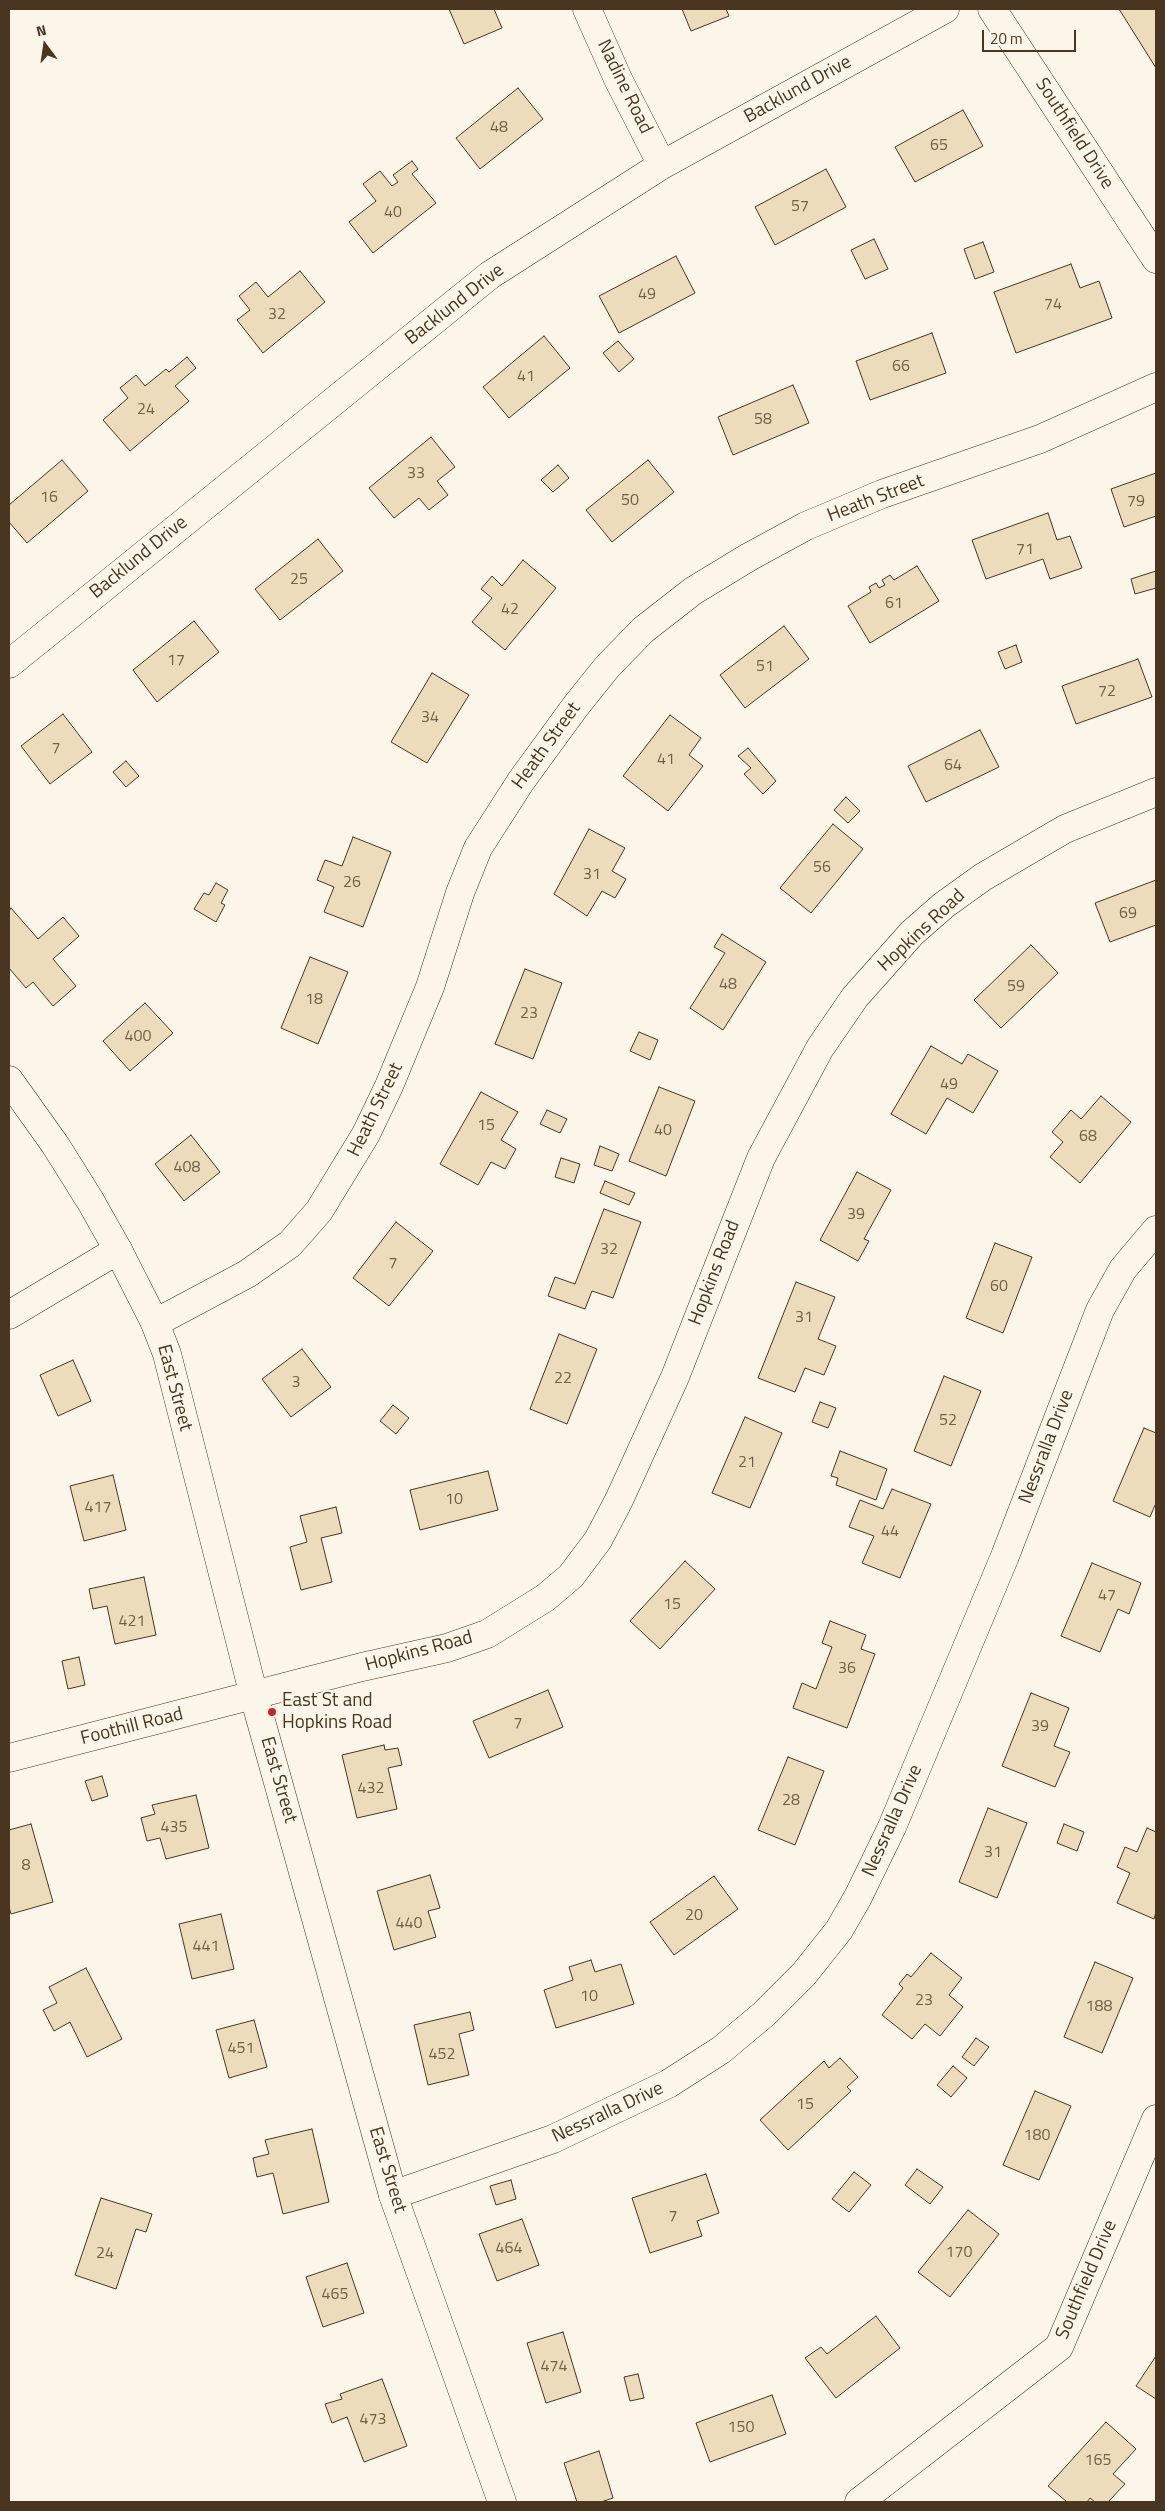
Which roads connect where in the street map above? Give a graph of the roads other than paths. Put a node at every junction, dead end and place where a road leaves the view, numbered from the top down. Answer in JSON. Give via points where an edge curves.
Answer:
{"nodes":[{"id":1,"x":587,"y":9,"type":"edge"},
{"id":2,"x":945,"y":9,"type":"edge"},
{"id":3,"x":992,"y":9,"type":"edge"},
{"id":4,"x":662,"y":165,"type":"junction"},
{"id":5,"x":1156,"y":260,"type":"edge"},
{"id":6,"x":1156,"y":387,"type":"edge"},
{"id":7,"x":9,"y":664,"type":"edge"},
{"id":8,"x":1156,"y":792,"type":"edge"},
{"id":9,"x":9,"y":1080,"type":"edge"},
{"id":10,"x":1156,"y":1230,"type":"edge"},
{"id":11,"x":118,"y":1250,"type":"junction"},
{"id":12,"x":9,"y":1315,"type":"edge"},
{"id":13,"x":155,"y":1323,"type":"junction"},
{"id":14,"x":254,"y":1696,"type":"junction"},
{"id":15,"x":9,"y":1758,"type":"edge"},
{"id":16,"x":1156,"y":2119,"type":"edge"},
{"id":17,"x":393,"y":2195,"type":"junction"},
{"id":18,"x":502,"y":2502,"type":"edge"},
{"id":19,"x":859,"y":2502,"type":"edge"}],
"edges":[{"from":1,"to":4,"type":"street","name":"Nadine Road"},
{"from":2,"to":4,"type":"street","name":"Backlund Drive"},
{"from":3,"to":5,"type":"street","name":"Southfield Drive"},
{"from":4,"to":7,"type":"street","name":"Backlund Drive","via":[[490,275]]},
{"from":6,"to":13,"type":"street","name":"Heath Street","via":[[1040,439],[882,494],[806,526],[748,556],[693,591],[643,630],[575,707],[498,814],[478,848],[430,987],[390,1086],[366,1134],[319,1211],[290,1244],[247,1274]]},
{"from":8,"to":14,"type":"street","name":"Hopkins Road","via":[[1065,829],[983,877],[912,933],[855,997],[820,1048],[761,1158],[658,1419],[598,1540],[571,1576],[546,1598],[487,1634],[447,1648]]},
{"from":9,"to":11,"type":"street","name":"East Street","via":[[56,1146]]},
{"from":10,"to":17,"type":"street","name":"Nessralla Drive","via":[[1123,1270],[1100,1310],[1001,1565],[892,1827],[844,1922],[804,1974],[721,2050],[668,2084],[553,2139]]},
{"from":11,"to":12,"type":"street"},
{"from":11,"to":13,"type":"street","name":"East Street"},
{"from":13,"to":14,"type":"street","name":"East Street","via":[[167,1354]]},
{"from":14,"to":15,"type":"street","name":"Foothill Road"},
{"from":14,"to":17,"type":"street","name":"East Street"},
{"from":16,"to":19,"type":"street","name":"Southfield Drive","via":[[1059,2347]]},
{"from":17,"to":18,"type":"street","name":"East Street"}]}
